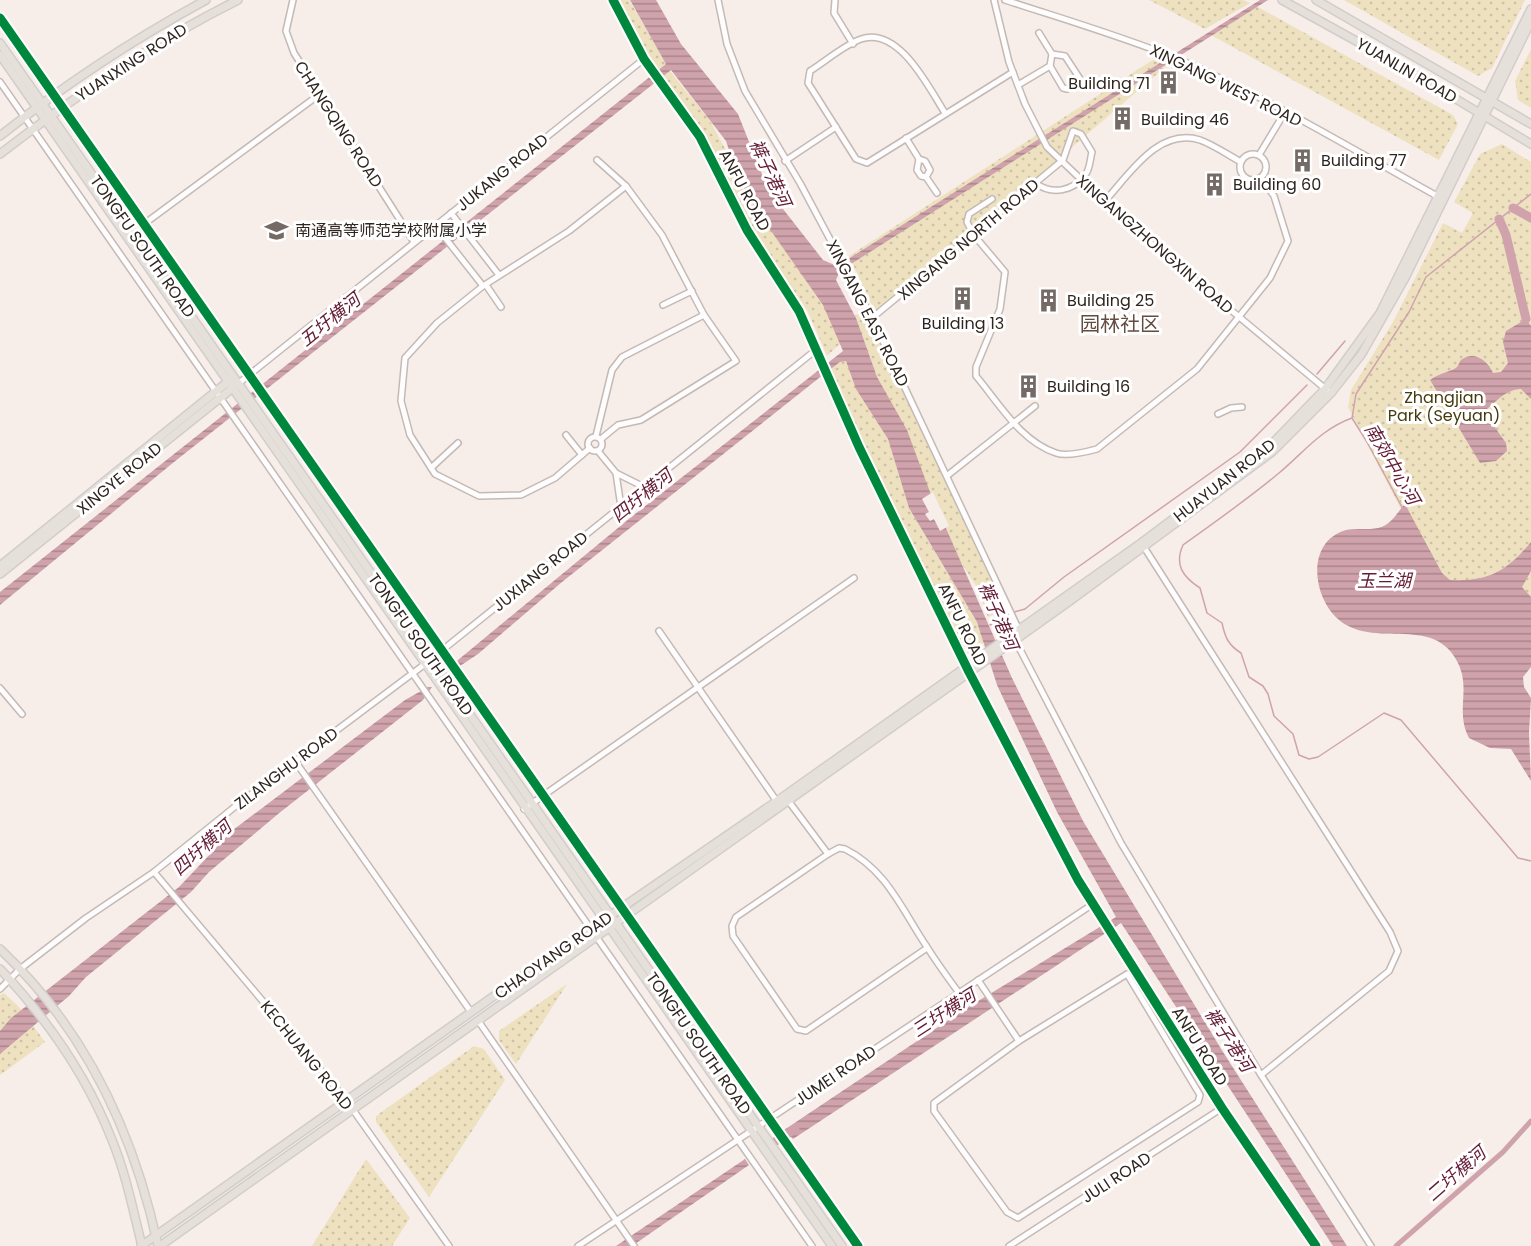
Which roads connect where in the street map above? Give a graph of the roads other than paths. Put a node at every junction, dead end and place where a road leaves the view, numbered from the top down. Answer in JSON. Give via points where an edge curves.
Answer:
{"nodes":[{"id":1,"x":206,"y":0,"type":"edge"},
{"id":2,"x":238,"y":0,"type":"edge"},
{"id":3,"x":292,"y":0,"type":"edge"},
{"id":4,"x":613,"y":0,"type":"edge"},
{"id":5,"x":718,"y":0,"type":"edge"},
{"id":6,"x":835,"y":0,"type":"edge"},
{"id":7,"x":994,"y":0,"type":"edge"},
{"id":8,"x":1005,"y":0,"type":"edge"},
{"id":9,"x":1282,"y":0,"type":"edge"},
{"id":10,"x":1316,"y":0,"type":"edge"},
{"id":11,"x":1531,"y":9,"type":"edge"},
{"id":12,"x":0,"y":18,"type":"edge"},
{"id":13,"x":1531,"y":21,"type":"edge"},
{"id":14,"x":1039,"y":33,"type":"dead end"},
{"id":15,"x":0,"y":43,"type":"edge"},
{"id":16,"x":853,"y":44,"type":"junction"},
{"id":17,"x":1052,"y":54,"type":"junction"},
{"id":18,"x":0,"y":55,"type":"edge"},
{"id":19,"x":644,"y":59,"type":"junction"},
{"id":20,"x":1050,"y":66,"type":"junction"},
{"id":21,"x":1013,"y":72,"type":"junction"},
{"id":22,"x":0,"y":82,"type":"edge"},
{"id":23,"x":1018,"y":85,"type":"junction"},
{"id":24,"x":320,"y":94,"type":"junction"},
{"id":25,"x":54,"y":95,"type":"junction"},
{"id":26,"x":1490,"y":100,"type":"junction"},
{"id":27,"x":43,"y":102,"type":"junction"},
{"id":28,"x":36,"y":107,"type":"junction"},
{"id":29,"x":62,"y":107,"type":"junction"},
{"id":30,"x":1286,"y":112,"type":"junction"},
{"id":31,"x":945,"y":113,"type":"junction"},
{"id":32,"x":51,"y":114,"type":"junction"},
{"id":33,"x":1482,"y":115,"type":"junction"},
{"id":34,"x":24,"y":117,"type":"junction"},
{"id":35,"x":45,"y":119,"type":"junction"},
{"id":36,"x":1531,"y":124,"type":"edge"},
{"id":37,"x":836,"y":127,"type":"junction"},
{"id":38,"x":33,"y":128,"type":"junction"},
{"id":39,"x":0,"y":136,"type":"edge"},
{"id":40,"x":906,"y":138,"type":"junction"},
{"id":41,"x":1531,"y":144,"type":"edge"},
{"id":42,"x":0,"y":154,"type":"edge"},
{"id":43,"x":1259,"y":155,"type":"junction"},
{"id":44,"x":597,"y":159,"type":"dead end"},
{"id":45,"x":919,"y":159,"type":"junction"},
{"id":46,"x":1063,"y":160,"type":"junction"},
{"id":47,"x":785,"y":161,"type":"junction"},
{"id":48,"x":1241,"y":162,"type":"junction"},
{"id":49,"x":926,"y":177,"type":"junction"},
{"id":50,"x":1261,"y":178,"type":"junction"},
{"id":51,"x":1080,"y":180,"type":"junction"},
{"id":52,"x":1035,"y":183,"type":"junction"},
{"id":53,"x":626,"y":186,"type":"junction"},
{"id":54,"x":937,"y":194,"type":"dead end"},
{"id":55,"x":1437,"y":196,"type":"junction"},
{"id":56,"x":992,"y":199,"type":"dead end"},
{"id":57,"x":1104,"y":202,"type":"junction"},
{"id":58,"x":451,"y":213,"type":"junction"},
{"id":59,"x":144,"y":224,"type":"junction"},
{"id":60,"x":435,"y":225,"type":"junction"},
{"id":61,"x":973,"y":234,"type":"junction"},
{"id":62,"x":414,"y":242,"type":"junction"},
{"id":63,"x":499,"y":275,"type":"junction"},
{"id":64,"x":484,"y":286,"type":"junction"},
{"id":65,"x":692,"y":291,"type":"junction"},
{"id":66,"x":663,"y":305,"type":"dead end"},
{"id":67,"x":501,"y":307,"type":"dead end"},
{"id":68,"x":704,"y":315,"type":"junction"},
{"id":69,"x":872,"y":318,"type":"junction"},
{"id":70,"x":1239,"y":318,"type":"junction"},
{"id":71,"x":817,"y":349,"type":"junction"},
{"id":72,"x":248,"y":373,"type":"junction"},
{"id":73,"x":234,"y":382,"type":"junction"},
{"id":74,"x":1328,"y":391,"type":"junction"},
{"id":75,"x":217,"y":396,"type":"junction"},
{"id":76,"x":251,"y":406,"type":"junction"},
{"id":77,"x":1035,"y":406,"type":"dead end"},
{"id":78,"x":1242,"y":407,"type":"dead end"},
{"id":79,"x":1218,"y":414,"type":"dead end"},
{"id":80,"x":1014,"y":423,"type":"junction"},
{"id":81,"x":566,"y":435,"type":"dead end"},
{"id":82,"x":599,"y":437,"type":"junction"},
{"id":83,"x":458,"y":443,"type":"dead end"},
{"id":84,"x":590,"y":448,"type":"junction"},
{"id":85,"x":598,"y":451,"type":"junction"},
{"id":86,"x":582,"y":455,"type":"junction"},
{"id":87,"x":431,"y":468,"type":"junction"},
{"id":88,"x":616,"y":473,"type":"junction"},
{"id":89,"x":948,"y":475,"type":"junction"},
{"id":90,"x":646,"y":488,"type":"junction"},
{"id":91,"x":621,"y":507,"type":"junction"},
{"id":92,"x":1143,"y":545,"type":"junction"},
{"id":93,"x":0,"y":566,"type":"edge"},
{"id":94,"x":0,"y":574,"type":"edge"},
{"id":95,"x":854,"y":578,"type":"dead end"},
{"id":96,"x":1018,"y":628,"type":"junction"},
{"id":97,"x":660,"y":631,"type":"dead end"},
{"id":98,"x":1015,"y":640,"type":"junction"},
{"id":99,"x":1004,"y":643,"type":"junction"},
{"id":100,"x":442,"y":649,"type":"junction"},
{"id":101,"x":432,"y":658,"type":"junction"},
{"id":102,"x":425,"y":664,"type":"junction"},
{"id":103,"x":968,"y":669,"type":"junction"},
{"id":104,"x":412,"y":673,"type":"junction"},
{"id":105,"x":699,"y":686,"type":"junction"},
{"id":106,"x":0,"y":688,"type":"edge"},
{"id":107,"x":22,"y":714,"type":"dead end"},
{"id":108,"x":295,"y":761,"type":"junction"},
{"id":109,"x":544,"y":795,"type":"junction"},
{"id":110,"x":787,"y":798,"type":"junction"},
{"id":111,"x":532,"y":803,"type":"junction"},
{"id":112,"x":778,"y":804,"type":"junction"},
{"id":113,"x":524,"y":809,"type":"junction"},
{"id":114,"x":828,"y":854,"type":"junction"},
{"id":115,"x":154,"y":872,"type":"junction"},
{"id":116,"x":1093,"y":904,"type":"junction"},
{"id":117,"x":622,"y":907,"type":"junction"},
{"id":118,"x":611,"y":916,"type":"junction"},
{"id":119,"x":628,"y":916,"type":"junction"},
{"id":120,"x":603,"y":920,"type":"junction"},
{"id":121,"x":617,"y":924,"type":"junction"},
{"id":122,"x":590,"y":929,"type":"junction"},
{"id":123,"x":610,"y":929,"type":"junction"},
{"id":124,"x":597,"y":938,"type":"junction"},
{"id":125,"x":927,"y":948,"type":"junction"},
{"id":126,"x":0,"y":949,"type":"edge"},
{"id":127,"x":0,"y":969,"type":"edge"},
{"id":128,"x":20,"y":969,"type":"junction"},
{"id":129,"x":978,"y":980,"type":"junction"},
{"id":130,"x":11,"y":981,"type":"junction"},
{"id":131,"x":0,"y":989,"type":"edge"},
{"id":132,"x":959,"y":993,"type":"junction"},
{"id":133,"x":471,"y":1012,"type":"junction"},
{"id":134,"x":479,"y":1022,"type":"junction"},
{"id":135,"x":1019,"y":1041,"type":"junction"},
{"id":136,"x":1261,"y":1075,"type":"junction"},
{"id":137,"x":346,"y":1100,"type":"junction"},
{"id":138,"x":1222,"y":1108,"type":"junction"},
{"id":139,"x":353,"y":1111,"type":"junction"},
{"id":140,"x":770,"y":1118,"type":"junction"},
{"id":141,"x":758,"y":1126,"type":"junction"},
{"id":142,"x":750,"y":1132,"type":"junction"},
{"id":143,"x":738,"y":1140,"type":"junction"},
{"id":144,"x":616,"y":1221,"type":"junction"},
{"id":145,"x":156,"y":1235,"type":"junction"},
{"id":146,"x":141,"y":1246,"type":"edge"},
{"id":147,"x":159,"y":1246,"type":"edge"},
{"id":148,"x":449,"y":1246,"type":"edge"},
{"id":149,"x":578,"y":1246,"type":"edge"},
{"id":150,"x":634,"y":1246,"type":"edge"},
{"id":151,"x":812,"y":1246,"type":"edge"},
{"id":152,"x":832,"y":1246,"type":"edge"},
{"id":153,"x":842,"y":1246,"type":"edge"},
{"id":154,"x":858,"y":1246,"type":"edge"},
{"id":155,"x":1009,"y":1246,"type":"edge"},
{"id":156,"x":1316,"y":1246,"type":"edge"},
{"id":157,"x":1371,"y":1246,"type":"edge"}],
"edges":[{"from":1,"to":25,"type":"main road","name":"YUANXING ROAD"},
{"from":2,"to":29,"type":"main road","name":"YUANXING ROAD","via":[[174,32]]},
{"from":3,"to":24,"type":"street","name":"CHANGQING ROAD","via":[[286,31],[294,53]]},
{"from":4,"to":19,"type":"street","name":"ANFU ROAD"},
{"from":5,"to":47,"type":"street","name":"XINGANG EAST ROAD","via":[[727,44],[745,91]]},
{"from":6,"to":16,"type":"street","via":[[834,13]]},
{"from":7,"to":21,"type":"street","name":"XINGANGZHONGXIN ROAD"},
{"from":8,"to":30,"type":"street","name":"XINGANG WEST ROAD","via":[[1180,60]]},
{"from":9,"to":33,"type":"main road","name":"YUANLIN ROAD"},
{"from":10,"to":26,"type":"main road","name":"YUANLIN ROAD"},
{"from":11,"to":26,"type":"main road","name":"HUAYUAN ROAD"},
{"from":12,"to":25,"type":"street"},
{"from":13,"to":26,"type":"main road","name":"HUAYUAN ROAD"},
{"from":14,"to":17,"type":"street"},
{"from":15,"to":27,"type":"main road","name":"TONGFU SOUTH ROAD"},
{"from":16,"to":31,"type":"street","via":[[862,38],[900,47]]},
{"from":16,"to":37,"type":"street","via":[[810,71],[808,83]]},
{"from":17,"to":20,"type":"street"},
{"from":17,"to":20,"type":"street","via":[[1065,56],[1080,79],[1068,89],[1063,88]]},
{"from":18,"to":28,"type":"main road","name":"TONGFU SOUTH ROAD"},
{"from":19,"to":58,"type":"street","name":"JUKANG ROAD"},
{"from":19,"to":71,"type":"street","name":"ANFU ROAD","via":[[700,137],[747,230],[799,311]]},
{"from":20,"to":23,"type":"street"},
{"from":21,"to":23,"type":"street","name":"XINGANGZHONGXIN ROAD"},
{"from":21,"to":31,"type":"street"},
{"from":22,"to":34,"type":"street"},
{"from":23,"to":46,"type":"street","name":"XINGANGZHONGXIN ROAD","via":[[1040,136]]},
{"from":24,"to":59,"type":"street"},
{"from":24,"to":62,"type":"street","name":"CHANGQING ROAD"},
{"from":25,"to":27,"type":"main road","name":"YUANXING ROAD"},
{"from":25,"to":29,"type":"street"},
{"from":26,"to":33,"type":"main road","name":"HUAYUAN ROAD"},
{"from":26,"to":36,"type":"main road","name":"YUANLIN ROAD"},
{"from":27,"to":28,"type":"main road","name":"YUANXING ROAD"},
{"from":27,"to":32,"type":"main road","name":"TONGFU SOUTH ROAD"},
{"from":28,"to":34,"type":"main road","name":"YUANXING ROAD"},
{"from":28,"to":35,"type":"main road","name":"TONGFU SOUTH ROAD"},
{"from":29,"to":32,"type":"main road","name":"YUANXING ROAD"},
{"from":29,"to":59,"type":"street"},
{"from":30,"to":43,"type":"street"},
{"from":30,"to":55,"type":"street","name":"XINGANG WEST ROAD"},
{"from":31,"to":40,"type":"street"},
{"from":32,"to":35,"type":"main road","name":"YUANXING ROAD"},
{"from":32,"to":73,"type":"main road","name":"TONGFU SOUTH ROAD"},
{"from":33,"to":41,"type":"main road","name":"YUANLIN ROAD"},
{"from":33,"to":55,"type":"main road","name":"HUAYUAN ROAD"},
{"from":33,"to":74,"type":"main road","name":"HUAYUAN ROAD","via":[[1387,312],[1355,364]]},
{"from":34,"to":38,"type":"street"},
{"from":34,"to":39,"type":"main road","name":"YUANXING ROAD"},
{"from":35,"to":38,"type":"main road","name":"YUANXING ROAD"},
{"from":35,"to":73,"type":"main road","name":"TONGFU SOUTH ROAD"},
{"from":37,"to":40,"type":"street","via":[[856,159],[867,163]]},
{"from":37,"to":47,"type":"street"},
{"from":38,"to":42,"type":"main road","name":"YUANXING ROAD"},
{"from":38,"to":75,"type":"street"},
{"from":40,"to":45,"type":"street"},
{"from":43,"to":48,"type":"street","via":[[1247,156]]},
{"from":43,"to":50,"type":"street","via":[[1267,166]]},
{"from":44,"to":53,"type":"street"},
{"from":45,"to":49,"type":"street","via":[[917,170]]},
{"from":45,"to":49,"type":"street","via":[[930,170]]},
{"from":46,"to":51,"type":"street","name":"XINGANGZHONGXIN ROAD"},
{"from":46,"to":51,"type":"street","via":[[1073,131],[1081,134],[1092,152],[1087,174]]},
{"from":46,"to":52,"type":"street","name":"XINGANG NORTH ROAD"},
{"from":47,"to":69,"type":"street","name":"XINGANG EAST ROAD"},
{"from":48,"to":50,"type":"street","via":[[1244,177]]},
{"from":48,"to":57,"type":"street","via":[[1202,141],[1182,137],[1168,140],[1151,151]]},
{"from":49,"to":54,"type":"street"},
{"from":50,"to":70,"type":"street","via":[[1274,196],[1288,241],[1270,278]]},
{"from":51,"to":52,"type":"street","via":[[1058,192]]},
{"from":51,"to":57,"type":"street","name":"XINGANGZHONGXIN ROAD"},
{"from":52,"to":61,"type":"street","name":"XINGANG NORTH ROAD"},
{"from":53,"to":63,"type":"street","via":[[568,231]]},
{"from":53,"to":65,"type":"street","via":[[662,235]]},
{"from":55,"to":74,"type":"main road","name":"HUAYUAN ROAD","via":[[1380,313]]},
{"from":56,"to":61,"type":"street","via":[[969,214],[967,222]]},
{"from":57,"to":70,"type":"street","name":"XINGANGZHONGXIN ROAD"},
{"from":58,"to":60,"type":"street","name":"JUKANG ROAD"},
{"from":58,"to":63,"type":"street"},
{"from":59,"to":72,"type":"street"},
{"from":60,"to":62,"type":"street","name":"JUKANG ROAD"},
{"from":60,"to":64,"type":"street"},
{"from":61,"to":69,"type":"street","name":"XINGANG NORTH ROAD"},
{"from":61,"to":80,"type":"street","via":[[1005,273],[1000,309],[976,367],[976,376]]},
{"from":62,"to":72,"type":"street","name":"JUKANG ROAD"},
{"from":63,"to":64,"type":"street"},
{"from":64,"to":67,"type":"street"},
{"from":64,"to":87,"type":"street","via":[[437,323],[405,358],[401,401],[410,435]]},
{"from":65,"to":66,"type":"street"},
{"from":65,"to":68,"type":"street"},
{"from":68,"to":82,"type":"street","via":[[622,357],[612,370]]},
{"from":68,"to":82,"type":"street","via":[[736,361],[641,420],[618,425]]},
{"from":69,"to":89,"type":"street","name":"XINGANG EAST ROAD"},
{"from":70,"to":74,"type":"street","name":"XINGANGZHONGXIN ROAD"},
{"from":70,"to":80,"type":"street","via":[[1197,369],[1097,449],[1057,454]]},
{"from":71,"to":90,"type":"street","name":"JUXIANG ROAD"},
{"from":71,"to":103,"type":"street","name":"ANFU ROAD","via":[[859,447]]},
{"from":72,"to":73,"type":"street","name":"JUKANG ROAD"},
{"from":72,"to":100,"type":"street"},
{"from":73,"to":75,"type":"main road","name":"XINGYE ROAD"},
{"from":73,"to":76,"type":"main road","name":"TONGFU SOUTH ROAD"},
{"from":74,"to":92,"type":"main road","name":"HUAYUAN ROAD","via":[[1294,433],[1249,472]]},
{"from":75,"to":93,"type":"main road","name":"XINGYE ROAD"},
{"from":75,"to":94,"type":"main road","name":"XINGYE ROAD"},
{"from":75,"to":104,"type":"street"},
{"from":76,"to":101,"type":"main road","name":"TONGFU SOUTH ROAD"},
{"from":76,"to":102,"type":"main road","name":"TONGFU SOUTH ROAD"},
{"from":77,"to":80,"type":"street"},
{"from":78,"to":79,"type":"street"},
{"from":80,"to":89,"type":"street"},
{"from":81,"to":86,"type":"street"},
{"from":82,"to":84,"type":"street","via":[[590,439]]},
{"from":82,"to":85,"type":"street","via":[[603,446]]},
{"from":83,"to":87,"type":"street"},
{"from":84,"to":85,"type":"street"},
{"from":84,"to":86,"type":"street"},
{"from":85,"to":88,"type":"street"},
{"from":86,"to":87,"type":"street","via":[[555,478],[521,495],[479,496],[435,474]]},
{"from":88,"to":90,"type":"street"},
{"from":88,"to":91,"type":"street"},
{"from":89,"to":96,"type":"street","name":"XINGANG EAST ROAD"},
{"from":90,"to":91,"type":"street","name":"JUXIANG ROAD"},
{"from":91,"to":100,"type":"street","name":"JUXIANG ROAD"},
{"from":92,"to":96,"type":"main road","name":"HUAYUAN ROAD"},
{"from":92,"to":98,"type":"main road","name":"HUAYUAN ROAD"},
{"from":92,"to":136,"type":"street","via":[[1390,932],[1398,951],[1389,971]]},
{"from":95,"to":105,"type":"street"},
{"from":96,"to":99,"type":"main road","name":"HUAYUAN ROAD"},
{"from":97,"to":105,"type":"street"},
{"from":98,"to":99,"type":"main road","name":"HUAYUAN ROAD"},
{"from":98,"to":136,"type":"street","via":[[1121,843]]},
{"from":99,"to":103,"type":"main road","name":"HUAYUAN ROAD"},
{"from":100,"to":101,"type":"street","name":"JUXIANG ROAD"},
{"from":100,"to":109,"type":"street"},
{"from":101,"to":102,"type":"street","name":"ZILANGHU ROAD"},
{"from":101,"to":111,"type":"main road","name":"TONGFU SOUTH ROAD"},
{"from":102,"to":104,"type":"street","name":"ZILANGHU ROAD"},
{"from":102,"to":113,"type":"main road","name":"TONGFU SOUTH ROAD"},
{"from":103,"to":110,"type":"main road","name":"CHAOYANG ROAD"},
{"from":103,"to":116,"type":"street","name":"ANFU ROAD"},
{"from":104,"to":108,"type":"street","name":"ZILANGHU ROAD"},
{"from":104,"to":122,"type":"street"},
{"from":105,"to":109,"type":"street"},
{"from":105,"to":112,"type":"street"},
{"from":106,"to":107,"type":"street"},
{"from":108,"to":115,"type":"street","name":"ZILANGHU ROAD"},
{"from":108,"to":133,"type":"street"},
{"from":109,"to":111,"type":"street"},
{"from":109,"to":117,"type":"street"},
{"from":110,"to":112,"type":"main road","name":"CHAOYANG ROAD"},
{"from":110,"to":114,"type":"street"},
{"from":111,"to":113,"type":"street"},
{"from":111,"to":118,"type":"main road","name":"TONGFU SOUTH ROAD"},
{"from":112,"to":117,"type":"main road","name":"CHAOYANG ROAD"},
{"from":112,"to":119,"type":"main road","name":"CHAOYANG ROAD"},
{"from":113,"to":120,"type":"main road","name":"TONGFU SOUTH ROAD"},
{"from":114,"to":125,"type":"street","via":[[845,849],[878,872]]},
{"from":114,"to":125,"type":"street","via":[[736,917],[732,926],[733,936],[797,1029],[806,1031]]},
{"from":115,"to":128,"type":"street","name":"ZILANGHU ROAD"},
{"from":115,"to":137,"type":"street","name":"KECHUANG ROAD"},
{"from":116,"to":129,"type":"street","name":"JUMEI ROAD"},
{"from":116,"to":138,"type":"street","name":"ANFU ROAD"},
{"from":117,"to":118,"type":"main road","name":"CHAOYANG ROAD"},
{"from":117,"to":119,"type":"street"},
{"from":118,"to":120,"type":"main road","name":"CHAOYANG ROAD"},
{"from":118,"to":121,"type":"main road","name":"TONGFU SOUTH ROAD"},
{"from":119,"to":121,"type":"main road","name":"CHAOYANG ROAD"},
{"from":119,"to":140,"type":"street"},
{"from":120,"to":122,"type":"main road","name":"CHAOYANG ROAD"},
{"from":120,"to":123,"type":"main road","name":"TONGFU SOUTH ROAD"},
{"from":121,"to":123,"type":"main road","name":"CHAOYANG ROAD"},
{"from":121,"to":141,"type":"main road","name":"TONGFU SOUTH ROAD"},
{"from":122,"to":124,"type":"street"},
{"from":122,"to":133,"type":"main road","name":"CHAOYANG ROAD"},
{"from":123,"to":124,"type":"main road","name":"CHAOYANG ROAD"},
{"from":123,"to":142,"type":"main road","name":"TONGFU SOUTH ROAD"},
{"from":124,"to":134,"type":"main road","name":"CHAOYANG ROAD"},
{"from":124,"to":143,"type":"street"},
{"from":125,"to":132,"type":"street"},
{"from":126,"to":128,"type":"main road"},
{"from":127,"to":130,"type":"main road"},
{"from":128,"to":130,"type":"street","name":"ZILANGHU ROAD"},
{"from":128,"to":145,"type":"main road","via":[[57,1011],[102,1083],[141,1176]]},
{"from":129,"to":132,"type":"street","name":"JUMEI ROAD"},
{"from":129,"to":135,"type":"street"},
{"from":130,"to":131,"type":"street","name":"ZILANGHU ROAD"},
{"from":130,"to":146,"type":"main road","via":[[45,1020],[86,1084],[127,1184]]},
{"from":132,"to":140,"type":"street","name":"JUMEI ROAD"},
{"from":133,"to":137,"type":"main road","name":"CHAOYANG ROAD"},
{"from":134,"to":139,"type":"main road","name":"CHAOYANG ROAD"},
{"from":134,"to":144,"type":"street"},
{"from":135,"to":135,"type":"street","via":[[1126,974],[1200,1095],[1198,1102],[1018,1218],[1007,1212],[934,1111],[934,1103]]},
{"from":136,"to":157,"type":"street"},
{"from":137,"to":139,"type":"street","name":"KECHUANG ROAD"},
{"from":137,"to":145,"type":"main road","name":"CHAOYANG ROAD"},
{"from":138,"to":155,"type":"street","name":"JULI ROAD"},
{"from":138,"to":156,"type":"street","name":"ANFU ROAD"},
{"from":139,"to":147,"type":"main road","name":"CHAOYANG ROAD"},
{"from":139,"to":148,"type":"street","name":"KECHUANG ROAD"},
{"from":140,"to":141,"type":"street","name":"JUMEI ROAD"},
{"from":140,"to":154,"type":"street"},
{"from":141,"to":142,"type":"street","name":"JUMEI ROAD"},
{"from":141,"to":153,"type":"main road","name":"TONGFU SOUTH ROAD"},
{"from":142,"to":143,"type":"street","name":"JUMEI ROAD"},
{"from":142,"to":152,"type":"main road","name":"TONGFU SOUTH ROAD"},
{"from":143,"to":144,"type":"street","name":"JUMEI ROAD"},
{"from":143,"to":151,"type":"street"},
{"from":144,"to":149,"type":"street","name":"JUMEI ROAD"},
{"from":144,"to":150,"type":"street"},
{"from":145,"to":146,"type":"main road","name":"CHAOYANG ROAD"},
{"from":145,"to":147,"type":"main road"}]}
